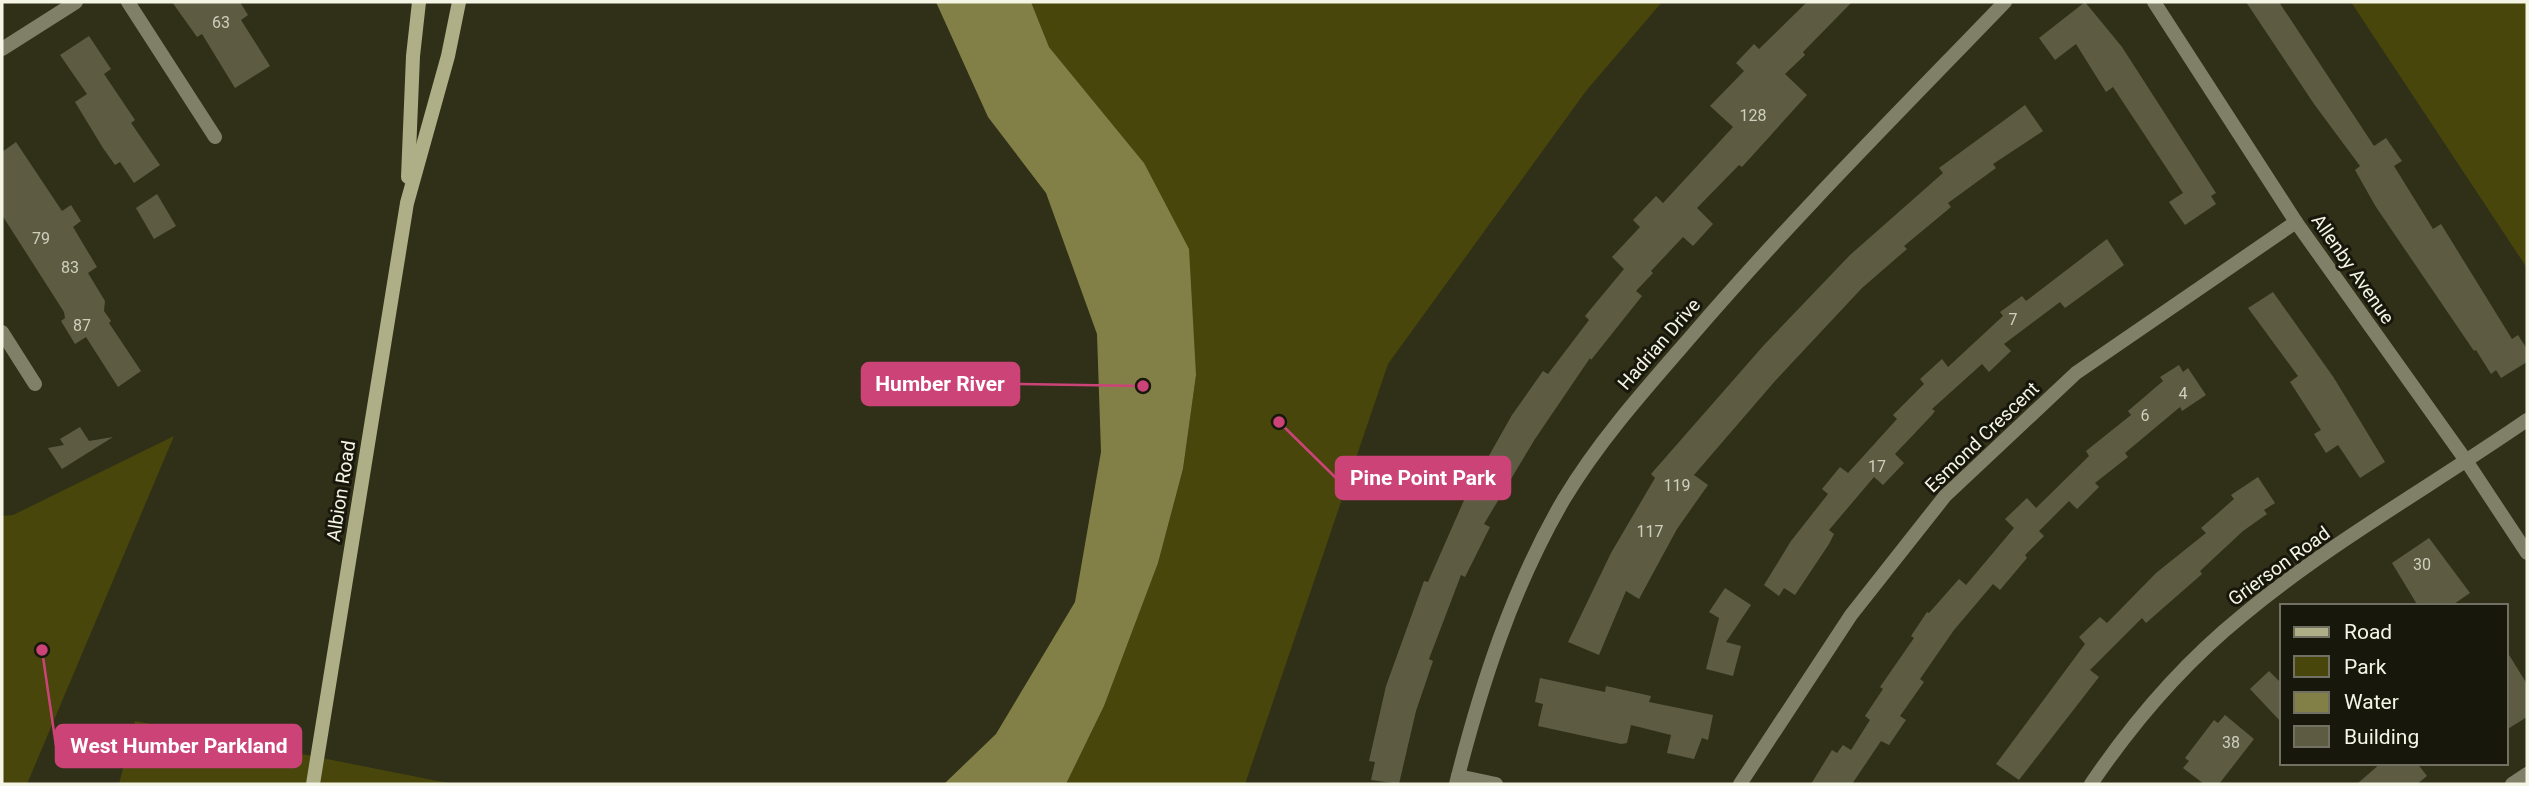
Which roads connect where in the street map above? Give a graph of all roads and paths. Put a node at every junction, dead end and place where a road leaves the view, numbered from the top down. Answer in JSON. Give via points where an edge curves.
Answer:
{"nodes":[{"id":1,"x":76,"y":2,"type":"edge"},
{"id":2,"x":128,"y":2,"type":"edge"},
{"id":3,"x":419,"y":2,"type":"edge"},
{"id":4,"x":459,"y":2,"type":"edge"},
{"id":5,"x":2005,"y":2,"type":"edge"},
{"id":6,"x":2154,"y":2,"type":"edge"},
{"id":7,"x":2,"y":49,"type":"edge"},
{"id":8,"x":215,"y":137,"type":"dead end"},
{"id":9,"x":407,"y":203,"type":"junction"},
{"id":10,"x":2296,"y":222,"type":"junction"},
{"id":11,"x":2,"y":332,"type":"edge"},
{"id":12,"x":35,"y":384,"type":"dead end"},
{"id":13,"x":2527,"y":420,"type":"edge"},
{"id":14,"x":2467,"y":462,"type":"junction"},
{"id":15,"x":2527,"y":553,"type":"edge"},
{"id":16,"x":2527,"y":774,"type":"edge"},
{"id":17,"x":1457,"y":780,"type":"edge"},
{"id":18,"x":313,"y":784,"type":"edge"},
{"id":19,"x":1496,"y":784,"type":"edge"},
{"id":20,"x":1740,"y":784,"type":"edge"},
{"id":21,"x":2091,"y":784,"type":"edge"},
{"id":22,"x":2512,"y":784,"type":"edge"}],
"edges":[{"from":1,"to":7,"type":"street"},
{"from":2,"to":8,"type":"street"},
{"from":3,"to":9,"type":"main road","name":"Albion Road"},
{"from":4,"to":9,"type":"main road","name":"Albion Road"},
{"from":5,"to":17,"type":"street","name":"Hadrian Drive","via":[[1752,267],[1617,422],[1565,499],[1521,583],[1487,669]]},
{"from":6,"to":10,"type":"street","name":"Allenby Avenue"},
{"from":9,"to":18,"type":"main road","name":"Albion Road"},
{"from":10,"to":14,"type":"street","name":"Allenby Avenue"},
{"from":10,"to":20,"type":"street","name":"Esmond Crescent","via":[[2076,373],[1945,495],[1852,615]]},
{"from":11,"to":12,"type":"street"},
{"from":13,"to":14,"type":"street","name":"Grierson Road"},
{"from":14,"to":15,"type":"street","name":"Allenby Avenue"},
{"from":14,"to":21,"type":"street","name":"Grierson Road","via":[[2328,552],[2241,617],[2149,709]]},
{"from":16,"to":22,"type":"street"},
{"from":17,"to":19,"type":"street"}]}
